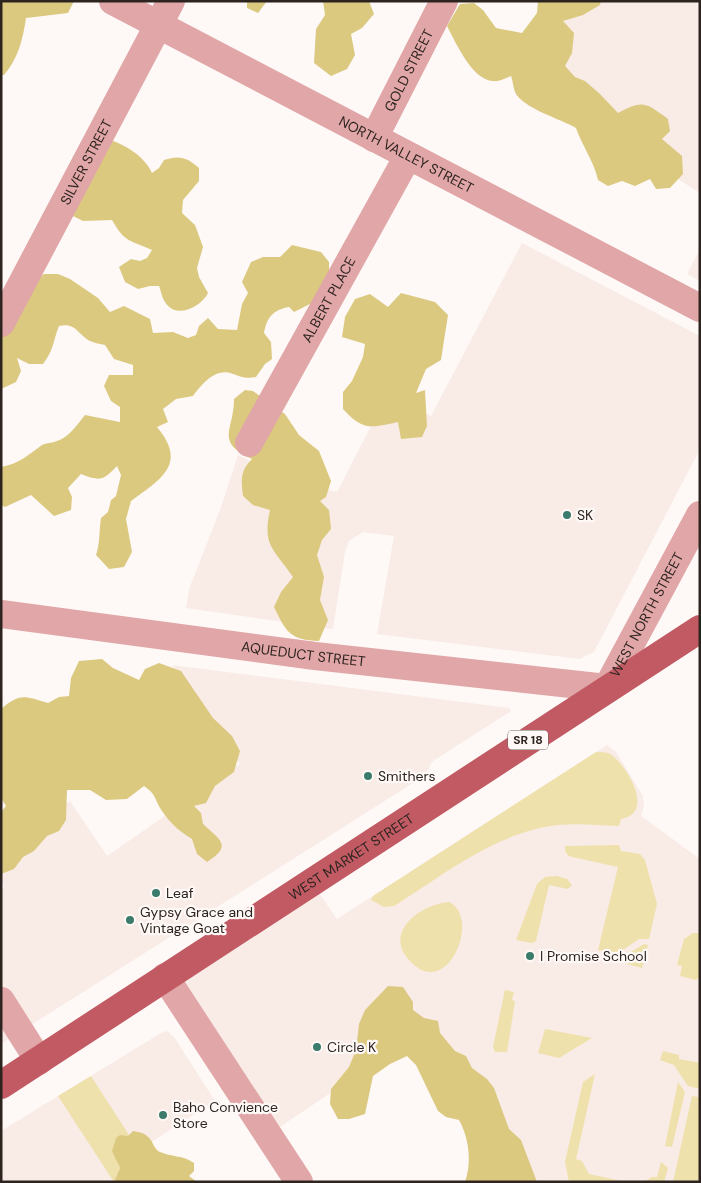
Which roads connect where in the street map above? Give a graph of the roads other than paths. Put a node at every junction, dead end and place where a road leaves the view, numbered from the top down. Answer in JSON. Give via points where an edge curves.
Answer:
{"nodes":[{"id":1,"x":113,"y":1,"type":"edge"},
{"id":2,"x":171,"y":1,"type":"edge"},
{"id":3,"x":444,"y":1,"type":"edge"},
{"id":4,"x":158,"y":25,"type":"junction"},
{"id":5,"x":374,"y":138,"type":"junction"},
{"id":6,"x":408,"y":156,"type":"junction"},
{"id":7,"x":700,"y":308,"type":"edge"},
{"id":8,"x":1,"y":323,"type":"edge"},
{"id":9,"x":249,"y":443,"type":"dead end"},
{"id":10,"x":700,"y":515,"type":"edge"},
{"id":11,"x":1,"y":614,"type":"edge"},
{"id":12,"x":700,"y":629,"type":"edge"},
{"id":13,"x":607,"y":688,"type":"junction"},
{"id":14,"x":165,"y":977,"type":"junction"},
{"id":15,"x":1,"y":1001,"type":"edge"},
{"id":16,"x":39,"y":1061,"type":"junction"},
{"id":17,"x":1,"y":1085,"type":"edge"},
{"id":18,"x":299,"y":1182,"type":"edge"}],
"edges":[{"from":1,"to":4,"type":"street","name":"NORTH VALLEY STREET"},
{"from":2,"to":4,"type":"street","name":"SILVER STREET"},
{"from":3,"to":5,"type":"street","name":"GOLD STREET"},
{"from":4,"to":5,"type":"street","name":"NORTH VALLEY STREET"},
{"from":4,"to":8,"type":"street","name":"SILVER STREET"},
{"from":5,"to":6,"type":"street","name":"NORTH VALLEY STREET"},
{"from":6,"to":7,"type":"street","name":"NORTH VALLEY STREET"},
{"from":6,"to":9,"type":"street","name":"ALBERT PLACE"},
{"from":10,"to":13,"type":"street","name":"WEST NORTH STREET"},
{"from":11,"to":13,"type":"street","name":"AQUEDUCT STREET","via":[[315,656]]},
{"from":12,"to":13,"type":"main road","name":"WEST MARKET STREET","number":"SR 18"},
{"from":13,"to":14,"type":"main road","name":"WEST MARKET STREET","number":"SR 18"},
{"from":14,"to":16,"type":"main road","name":"WEST MARKET STREET","number":"SR 18"},
{"from":14,"to":18,"type":"street"},
{"from":15,"to":16,"type":"street"},
{"from":16,"to":17,"type":"main road","name":"WEST MARKET STREET","number":"SR 18"}]}
